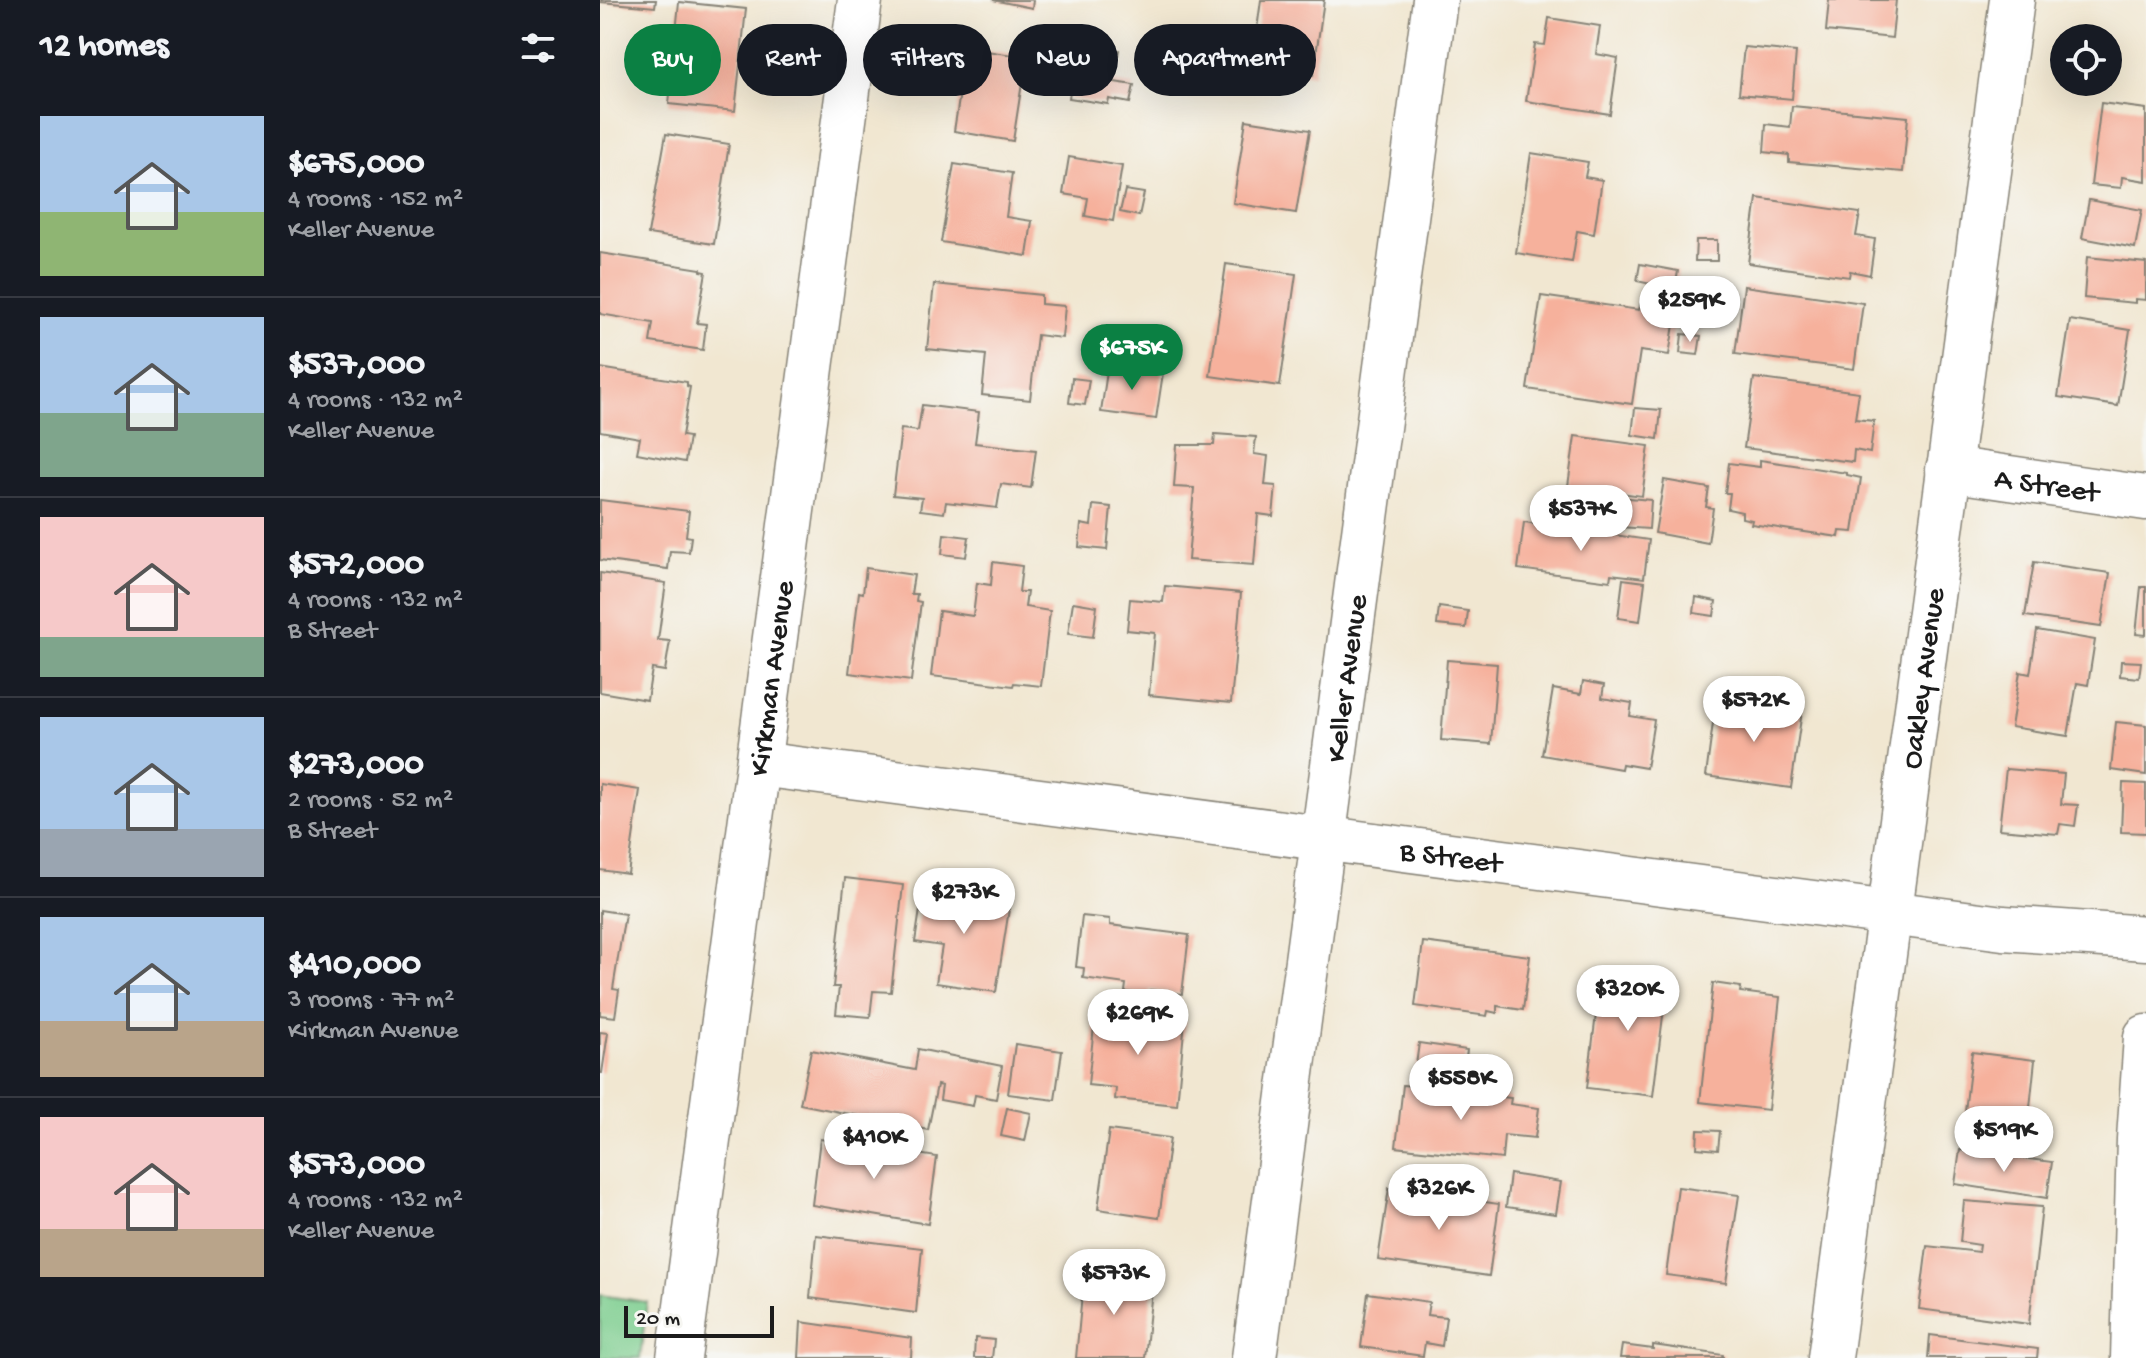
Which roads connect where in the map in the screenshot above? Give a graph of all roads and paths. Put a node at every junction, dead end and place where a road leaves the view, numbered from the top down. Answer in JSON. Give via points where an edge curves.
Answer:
{"nodes":[{"id":1,"x":860,"y":0,"type":"edge"},
{"id":2,"x":1435,"y":0,"type":"edge"},
{"id":3,"x":2012,"y":0,"type":"edge"},
{"id":4,"x":1948,"y":469,"type":"junction"},
{"id":5,"x":2146,"y":498,"type":"edge"},
{"id":6,"x":759,"y":764,"type":"junction"},
{"id":7,"x":1323,"y":839,"type":"junction"},
{"id":8,"x":1889,"y":912,"type":"junction"},
{"id":9,"x":2146,"y":938,"type":"edge"},
{"id":10,"x":2146,"y":1037,"type":"edge"},
{"id":11,"x":679,"y":1358,"type":"edge"},
{"id":12,"x":1254,"y":1358,"type":"edge"},
{"id":13,"x":1830,"y":1358,"type":"edge"},
{"id":14,"x":2133,"y":1358,"type":"edge"}],
"edges":[{"from":1,"to":6,"type":"street","name":"Kirkman Avenue"},
{"from":2,"to":7,"type":"street","name":"Keller Avenue"},
{"from":3,"to":4,"type":"street","name":"Oakley Avenue"},
{"from":4,"to":5,"type":"street","name":"A Street"},
{"from":4,"to":8,"type":"street","name":"Oakley Avenue"},
{"from":6,"to":7,"type":"street","name":"B Street"},
{"from":6,"to":11,"type":"street","name":"Kirkman Avenue"},
{"from":7,"to":8,"type":"street","name":"B Street"},
{"from":7,"to":12,"type":"street","name":"Keller Avenue"},
{"from":8,"to":9,"type":"street","name":"B Street","via":[[2003,928]]},
{"from":8,"to":13,"type":"street","name":"Oakley Avenue"},
{"from":10,"to":14,"type":"street"}]}
